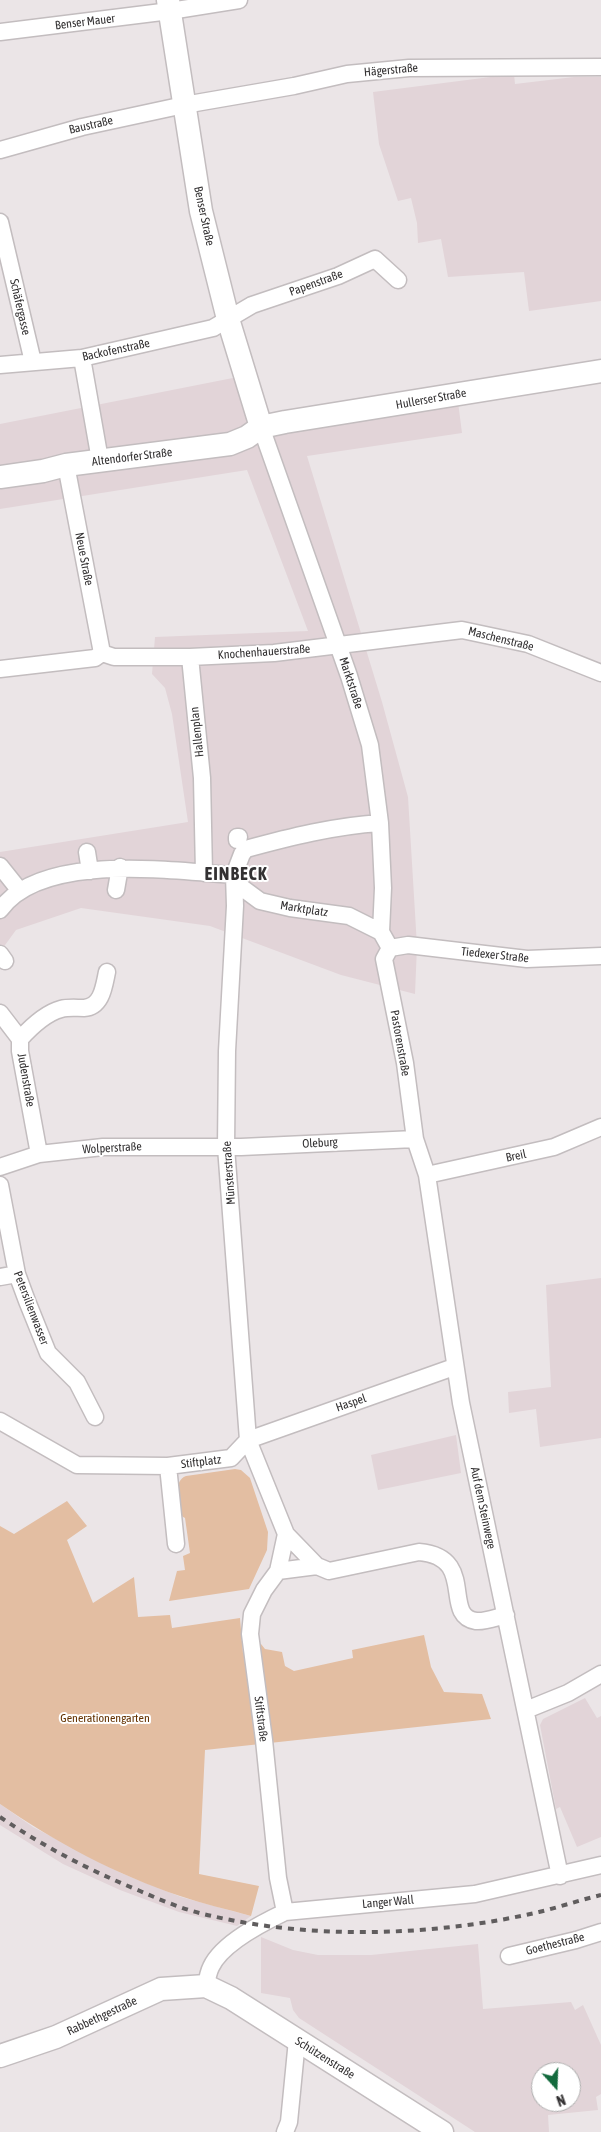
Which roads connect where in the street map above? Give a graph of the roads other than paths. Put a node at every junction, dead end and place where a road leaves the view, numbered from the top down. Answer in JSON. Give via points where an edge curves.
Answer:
{"nodes":[{"id":1,"x":239,"y":0,"type":"edge"},
{"id":2,"x":170,"y":6,"type":"edge"},
{"id":3,"x":0,"y":32,"type":"edge"},
{"id":4,"x":601,"y":67,"type":"edge"},
{"id":5,"x":184,"y":104,"type":"junction"},
{"id":6,"x":0,"y":150,"type":"edge"},
{"id":7,"x":0,"y":222,"type":"edge"},
{"id":8,"x":398,"y":280,"type":"dead end"},
{"id":9,"x":228,"y":319,"type":"junction"},
{"id":10,"x":82,"y":358,"type":"junction"},
{"id":11,"x":33,"y":362,"type":"junction"},
{"id":12,"x":0,"y":365,"type":"edge"},
{"id":13,"x":601,"y":371,"type":"edge"},
{"id":14,"x":261,"y":427,"type":"junction"},
{"id":15,"x":100,"y":460,"type":"junction"},
{"id":16,"x":66,"y":465,"type":"junction"},
{"id":17,"x":0,"y":477,"type":"edge"},
{"id":18,"x":338,"y":646,"type":"junction"},
{"id":19,"x":102,"y":654,"type":"junction"},
{"id":20,"x":190,"y":657,"type":"junction"},
{"id":21,"x":0,"y":669,"type":"edge"},
{"id":22,"x":601,"y":673,"type":"edge"},
{"id":23,"x":380,"y":823,"type":"junction"},
{"id":24,"x":87,"y":852,"type":"dead end"},
{"id":25,"x":2,"y":867,"type":"edge"},
{"id":26,"x":120,"y":867,"type":"junction"},
{"id":27,"x":90,"y":871,"type":"junction"},
{"id":28,"x":204,"y":873,"type":"junction"},
{"id":29,"x":234,"y":875,"type":"junction"},
{"id":30,"x":116,"y":890,"type":"dead end"},
{"id":31,"x":20,"y":891,"type":"junction"},
{"id":32,"x":0,"y":910,"type":"edge"},
{"id":33,"x":381,"y":932,"type":"junction"},
{"id":34,"x":390,"y":948,"type":"junction"},
{"id":35,"x":601,"y":956,"type":"edge"},
{"id":36,"x":107,"y":972,"type":"dead end"},
{"id":37,"x":0,"y":1013,"type":"edge"},
{"id":38,"x":20,"y":1039,"type":"junction"},
{"id":39,"x":601,"y":1127,"type":"edge"},
{"id":40,"x":415,"y":1139,"type":"junction"},
{"id":41,"x":226,"y":1147,"type":"junction"},
{"id":42,"x":39,"y":1154,"type":"junction"},
{"id":43,"x":0,"y":1167,"type":"edge"},
{"id":44,"x":427,"y":1175,"type":"junction"},
{"id":45,"x":0,"y":1185,"type":"edge"},
{"id":46,"x":17,"y":1274,"type":"junction"},
{"id":47,"x":0,"y":1277,"type":"edge"},
{"id":48,"x":454,"y":1367,"type":"junction"},
{"id":49,"x":94,"y":1417,"type":"dead end"},
{"id":50,"x":0,"y":1421,"type":"edge"},
{"id":51,"x":248,"y":1440,"type":"junction"},
{"id":52,"x":168,"y":1466,"type":"junction"},
{"id":53,"x":286,"y":1534,"type":"junction"},
{"id":54,"x":176,"y":1544,"type":"dead end"},
{"id":55,"x":317,"y":1566,"type":"junction"},
{"id":56,"x":278,"y":1571,"type":"junction"},
{"id":57,"x":506,"y":1615,"type":"junction"},
{"id":58,"x":601,"y":1674,"type":"edge"},
{"id":59,"x":526,"y":1710,"type":"junction"},
{"id":60,"x":601,"y":1865,"type":"edge"},
{"id":61,"x":560,"y":1876,"type":"junction"},
{"id":62,"x":286,"y":1912,"type":"junction"},
{"id":63,"x":601,"y":1932,"type":"edge"},
{"id":64,"x":509,"y":1956,"type":"dead end"},
{"id":65,"x":206,"y":1986,"type":"junction"},
{"id":66,"x":297,"y":2040,"type":"junction"},
{"id":67,"x":0,"y":2056,"type":"edge"},
{"id":68,"x":285,"y":2132,"type":"edge"},
{"id":69,"x":442,"y":2132,"type":"edge"}],
"edges":[{"from":1,"to":2,"type":"street","name":"Benser Mauer"},
{"from":2,"to":3,"type":"street","name":"Benser Mauer"},
{"from":2,"to":5,"type":"main road","name":"Benser Straße"},
{"from":4,"to":5,"type":"street","name":"Hägerstraße","via":[[409,68],[347,74]]},
{"from":5,"to":6,"type":"street","name":"Baustraße"},
{"from":5,"to":9,"type":"main road","name":"Benser Straße","via":[[201,211]]},
{"from":7,"to":11,"type":"street","name":"Schäfergasse"},
{"from":8,"to":9,"type":"street","name":"Papenstraße","via":[[375,259],[338,276],[252,305]]},
{"from":9,"to":10,"type":"street","name":"Backofenstraße","via":[[213,328]]},
{"from":9,"to":14,"type":"main road","name":"Benser Straße"},
{"from":10,"to":11,"type":"street","name":"Backofenstraße"},
{"from":10,"to":15,"type":"street"},
{"from":11,"to":12,"type":"street","name":"Backofenstraße"},
{"from":13,"to":14,"type":"main road","name":"Hullerser Straße"},
{"from":14,"to":15,"type":"main road","name":"Altendorfer Straße","via":[[230,444]]},
{"from":14,"to":18,"type":"street","name":"Marktstraße"},
{"from":15,"to":16,"type":"main road","name":"Altendorfer Straße"},
{"from":16,"to":17,"type":"main road","name":"Altendorfer Straße"},
{"from":16,"to":19,"type":"street","name":"Neue Straße"},
{"from":18,"to":20,"type":"street","name":"Knochenhauerstraße"},
{"from":18,"to":22,"type":"street","name":"Maschenstraße","via":[[462,630],[528,644]]},
{"from":18,"to":23,"type":"street","name":"Marktstraße","via":[[370,745]]},
{"from":19,"to":20,"type":"street","via":[[114,657]]},
{"from":19,"to":21,"type":"street","via":[[95,658]]},
{"from":20,"to":28,"type":"street","name":"Hallenplan","via":[[202,778]]},
{"from":23,"to":29,"type":"street","via":[[240,842],[242,854]]},
{"from":23,"to":33,"type":"street","name":"Marktstraße"},
{"from":24,"to":27,"type":"street"},
{"from":25,"to":31,"type":"street"},
{"from":26,"to":27,"type":"street"},
{"from":26,"to":28,"type":"street"},
{"from":26,"to":30,"type":"street"},
{"from":27,"to":31,"type":"street","via":[[41,881]]},
{"from":28,"to":29,"type":"street"},
{"from":29,"to":33,"type":"street","name":"Marktplatz","via":[[241,886],[260,901],[349,916]]},
{"from":29,"to":41,"type":"street","name":"Münsterstraße"},
{"from":31,"to":32,"type":"street","via":[[6,900]]},
{"from":33,"to":34,"type":"street"},
{"from":34,"to":35,"type":"street","name":"Tiedexer Straße","via":[[408,945],[527,960]]},
{"from":34,"to":40,"type":"street","name":"Pastorenstraße","via":[[384,959],[405,1063]]},
{"from":36,"to":38,"type":"street","via":[[102,994],[96,1003],[87,1008],[60,1009]]},
{"from":37,"to":38,"type":"street","name":"Judenstraße"},
{"from":38,"to":42,"type":"street","name":"Judenstraße"},
{"from":39,"to":44,"type":"street","name":"Breil","via":[[554,1148]]},
{"from":40,"to":41,"type":"street","name":"Oleburg"},
{"from":40,"to":44,"type":"street","name":"Auf dem Steinwege"},
{"from":41,"to":42,"type":"street","name":"Wolperstraße","via":[[103,1147]]},
{"from":41,"to":51,"type":"street","name":"Münsterstraße"},
{"from":42,"to":43,"type":"street","name":"Wolperstraße"},
{"from":44,"to":48,"type":"street","name":"Auf dem Steinwege"},
{"from":45,"to":46,"type":"street","name":"Petersilienwasser"},
{"from":46,"to":47,"type":"street"},
{"from":46,"to":49,"type":"street","name":"Petersilienwasser","via":[[48,1353],[77,1382]]},
{"from":48,"to":51,"type":"street","name":"Haspel"},
{"from":48,"to":57,"type":"street","name":"Auf dem Steinwege"},
{"from":50,"to":52,"type":"street","via":[[78,1465]]},
{"from":51,"to":52,"type":"street","name":"Stiftplatz","via":[[231,1458]]},
{"from":51,"to":53,"type":"street"},
{"from":52,"to":54,"type":"street","name":"Stiftplatz"},
{"from":53,"to":55,"type":"street"},
{"from":53,"to":56,"type":"street","name":"Stiftstraße"},
{"from":55,"to":56,"type":"street"},
{"from":55,"to":57,"type":"street","via":[[329,1571],[410,1553],[434,1553],[446,1560],[453,1571],[461,1611],[467,1618],[478,1621]]},
{"from":56,"to":62,"type":"street","name":"Stiftstraße","via":[[252,1614],[250,1634],[278,1878]]},
{"from":57,"to":59,"type":"street","name":"Auf dem Steinwege"},
{"from":58,"to":59,"type":"street","via":[[568,1693]]},
{"from":59,"to":61,"type":"street","name":"Auf dem Steinwege"},
{"from":60,"to":61,"type":"street","name":"Langer Wall"},
{"from":61,"to":62,"type":"street","name":"Langer Wall","via":[[475,1894]]},
{"from":62,"to":65,"type":"street","name":"Langer Wall","via":[[222,1950],[211,1967]]},
{"from":63,"to":64,"type":"street","name":"Goethestraße"},
{"from":65,"to":66,"type":"main road","name":"Schützenstraße"},
{"from":65,"to":67,"type":"main road","name":"Rabbethgestraße","via":[[161,1989],[56,2037]]},
{"from":66,"to":68,"type":"street","via":[[289,2122]]},
{"from":66,"to":69,"type":"main road","name":"Schützenstraße"}]}
